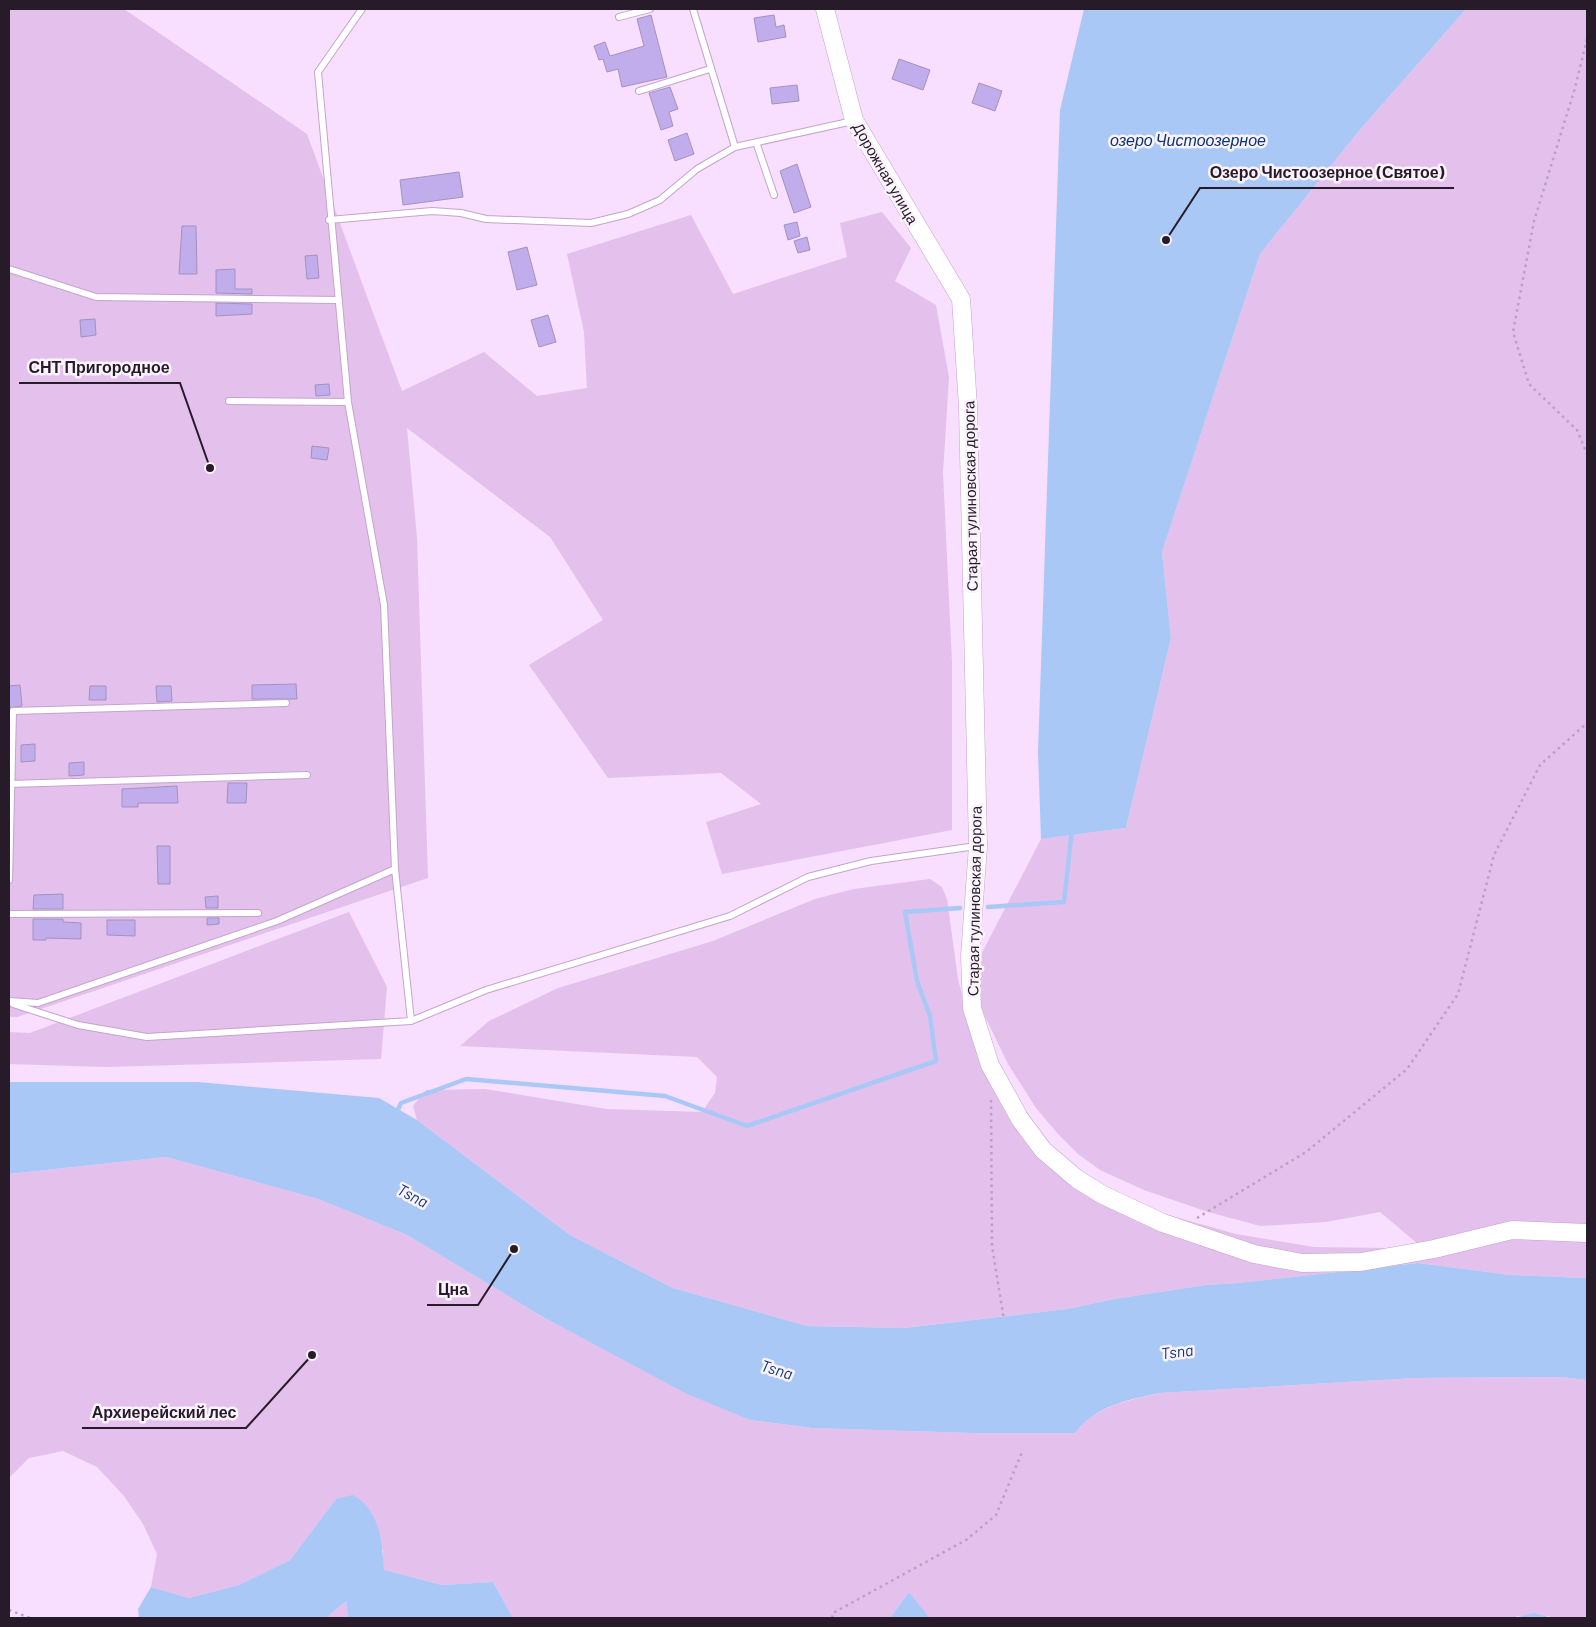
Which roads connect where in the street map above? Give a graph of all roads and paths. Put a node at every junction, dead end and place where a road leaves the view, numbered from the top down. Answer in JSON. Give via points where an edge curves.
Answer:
{"nodes":[{"id":1,"x":362,"y":9,"type":"edge"},
{"id":2,"x":650,"y":9,"type":"edge"},
{"id":3,"x":693,"y":9,"type":"edge"},
{"id":4,"x":826,"y":9,"type":"edge"},
{"id":5,"x":619,"y":17,"type":"dead end"},
{"id":6,"x":1587,"y":39,"type":"edge"},
{"id":7,"x":710,"y":69,"type":"junction"},
{"id":8,"x":639,"y":91,"type":"dead end"},
{"id":9,"x":854,"y":120,"type":"junction"},
{"id":10,"x":756,"y":142,"type":"junction"},
{"id":11,"x":734,"y":147,"type":"junction"},
{"id":12,"x":774,"y":195,"type":"dead end"},
{"id":13,"x":330,"y":220,"type":"junction"},
{"id":14,"x":9,"y":269,"type":"edge"},
{"id":15,"x":961,"y":299,"type":"joint"},
{"id":16,"x":339,"y":300,"type":"junction"},
{"id":17,"x":228,"y":401,"type":"dead end"},
{"id":18,"x":348,"y":402,"type":"junction"},
{"id":19,"x":1587,"y":454,"type":"edge"},
{"id":20,"x":286,"y":703,"type":"dead end"},
{"id":21,"x":1587,"y":724,"type":"edge"},
{"id":22,"x":307,"y":775,"type":"dead end"},
{"id":23,"x":10,"y":784,"type":"edge"},
{"id":24,"x":978,"y":846,"type":"junction"},
{"id":25,"x":395,"y":869,"type":"junction"},
{"id":26,"x":9,"y":880,"type":"edge"},
{"id":27,"x":258,"y":913,"type":"dead end"},
{"id":28,"x":9,"y":914,"type":"edge"},
{"id":29,"x":9,"y":1002,"type":"edge"},
{"id":30,"x":411,"y":1021,"type":"junction"},
{"id":31,"x":991,"y":1094,"type":"dead end"},
{"id":32,"x":1179,"y":1229,"type":"junction"},
{"id":33,"x":1587,"y":1233,"type":"edge"},
{"id":34,"x":1004,"y":1320,"type":"dead end"},
{"id":35,"x":1022,"y":1452,"type":"dead end"},
{"id":36,"x":9,"y":1610,"type":"edge"},
{"id":37,"x":30,"y":1618,"type":"edge"},
{"id":38,"x":832,"y":1618,"type":"edge"}],
"edges":[{"from":1,"to":13,"type":"lane","via":[[318,72]]},
{"from":2,"to":5,"type":"lane"},
{"from":3,"to":7,"type":"lane"},
{"from":4,"to":9,"type":"street","name":"Дорожная улица"},
{"from":6,"to":19,"type":"path","via":[[1534,221],[1513,332],[1529,384],[1577,430]]},
{"from":7,"to":8,"type":"lane"},
{"from":7,"to":11,"type":"lane"},
{"from":9,"to":10,"type":"lane"},
{"from":9,"to":15,"type":"street","name":"Дорожная улица"},
{"from":10,"to":11,"type":"lane"},
{"from":10,"to":12,"type":"lane"},
{"from":11,"to":13,"type":"lane","via":[[697,169],[660,200],[628,214],[591,223],[486,219],[432,211]]},
{"from":13,"to":16,"type":"lane"},
{"from":14,"to":16,"type":"lane","via":[[96,297]]},
{"from":15,"to":24,"type":"street","name":"Старая тулиновская дорога","via":[[968,407]]},
{"from":16,"to":18,"type":"lane"},
{"from":17,"to":18,"type":"lane"},
{"from":18,"to":25,"type":"lane","via":[[384,605]]},
{"from":20,"to":23,"type":"lane","via":[[13,711]]},
{"from":21,"to":32,"type":"path","via":[[1540,764],[1494,855],[1458,994],[1407,1069],[1306,1152]]},
{"from":22,"to":23,"type":"lane"},
{"from":23,"to":26,"type":"lane"},
{"from":24,"to":30,"type":"lane","via":[[871,861],[808,877],[730,916],[486,990]]},
{"from":24,"to":32,"type":"street","name":"Старая тулиновская дорога","via":[[970,956],[972,1008],[990,1065],[1020,1119],[1043,1150],[1077,1179],[1103,1195]]},
{"from":25,"to":29,"type":"lane","via":[[278,921],[38,1003]]},
{"from":25,"to":30,"type":"lane"},
{"from":27,"to":28,"type":"lane"},
{"from":29,"to":30,"type":"lane","via":[[78,1025],[147,1037]]},
{"from":31,"to":34,"type":"path","via":[[992,1246]]},
{"from":32,"to":33,"type":"street","name":"Старая тулиновская дорога","via":[[1254,1254],[1302,1262],[1361,1262],[1512,1230]]},
{"from":35,"to":38,"type":"path","via":[[996,1515],[966,1540],[833,1613]]},
{"from":36,"to":37,"type":"path"}]}
